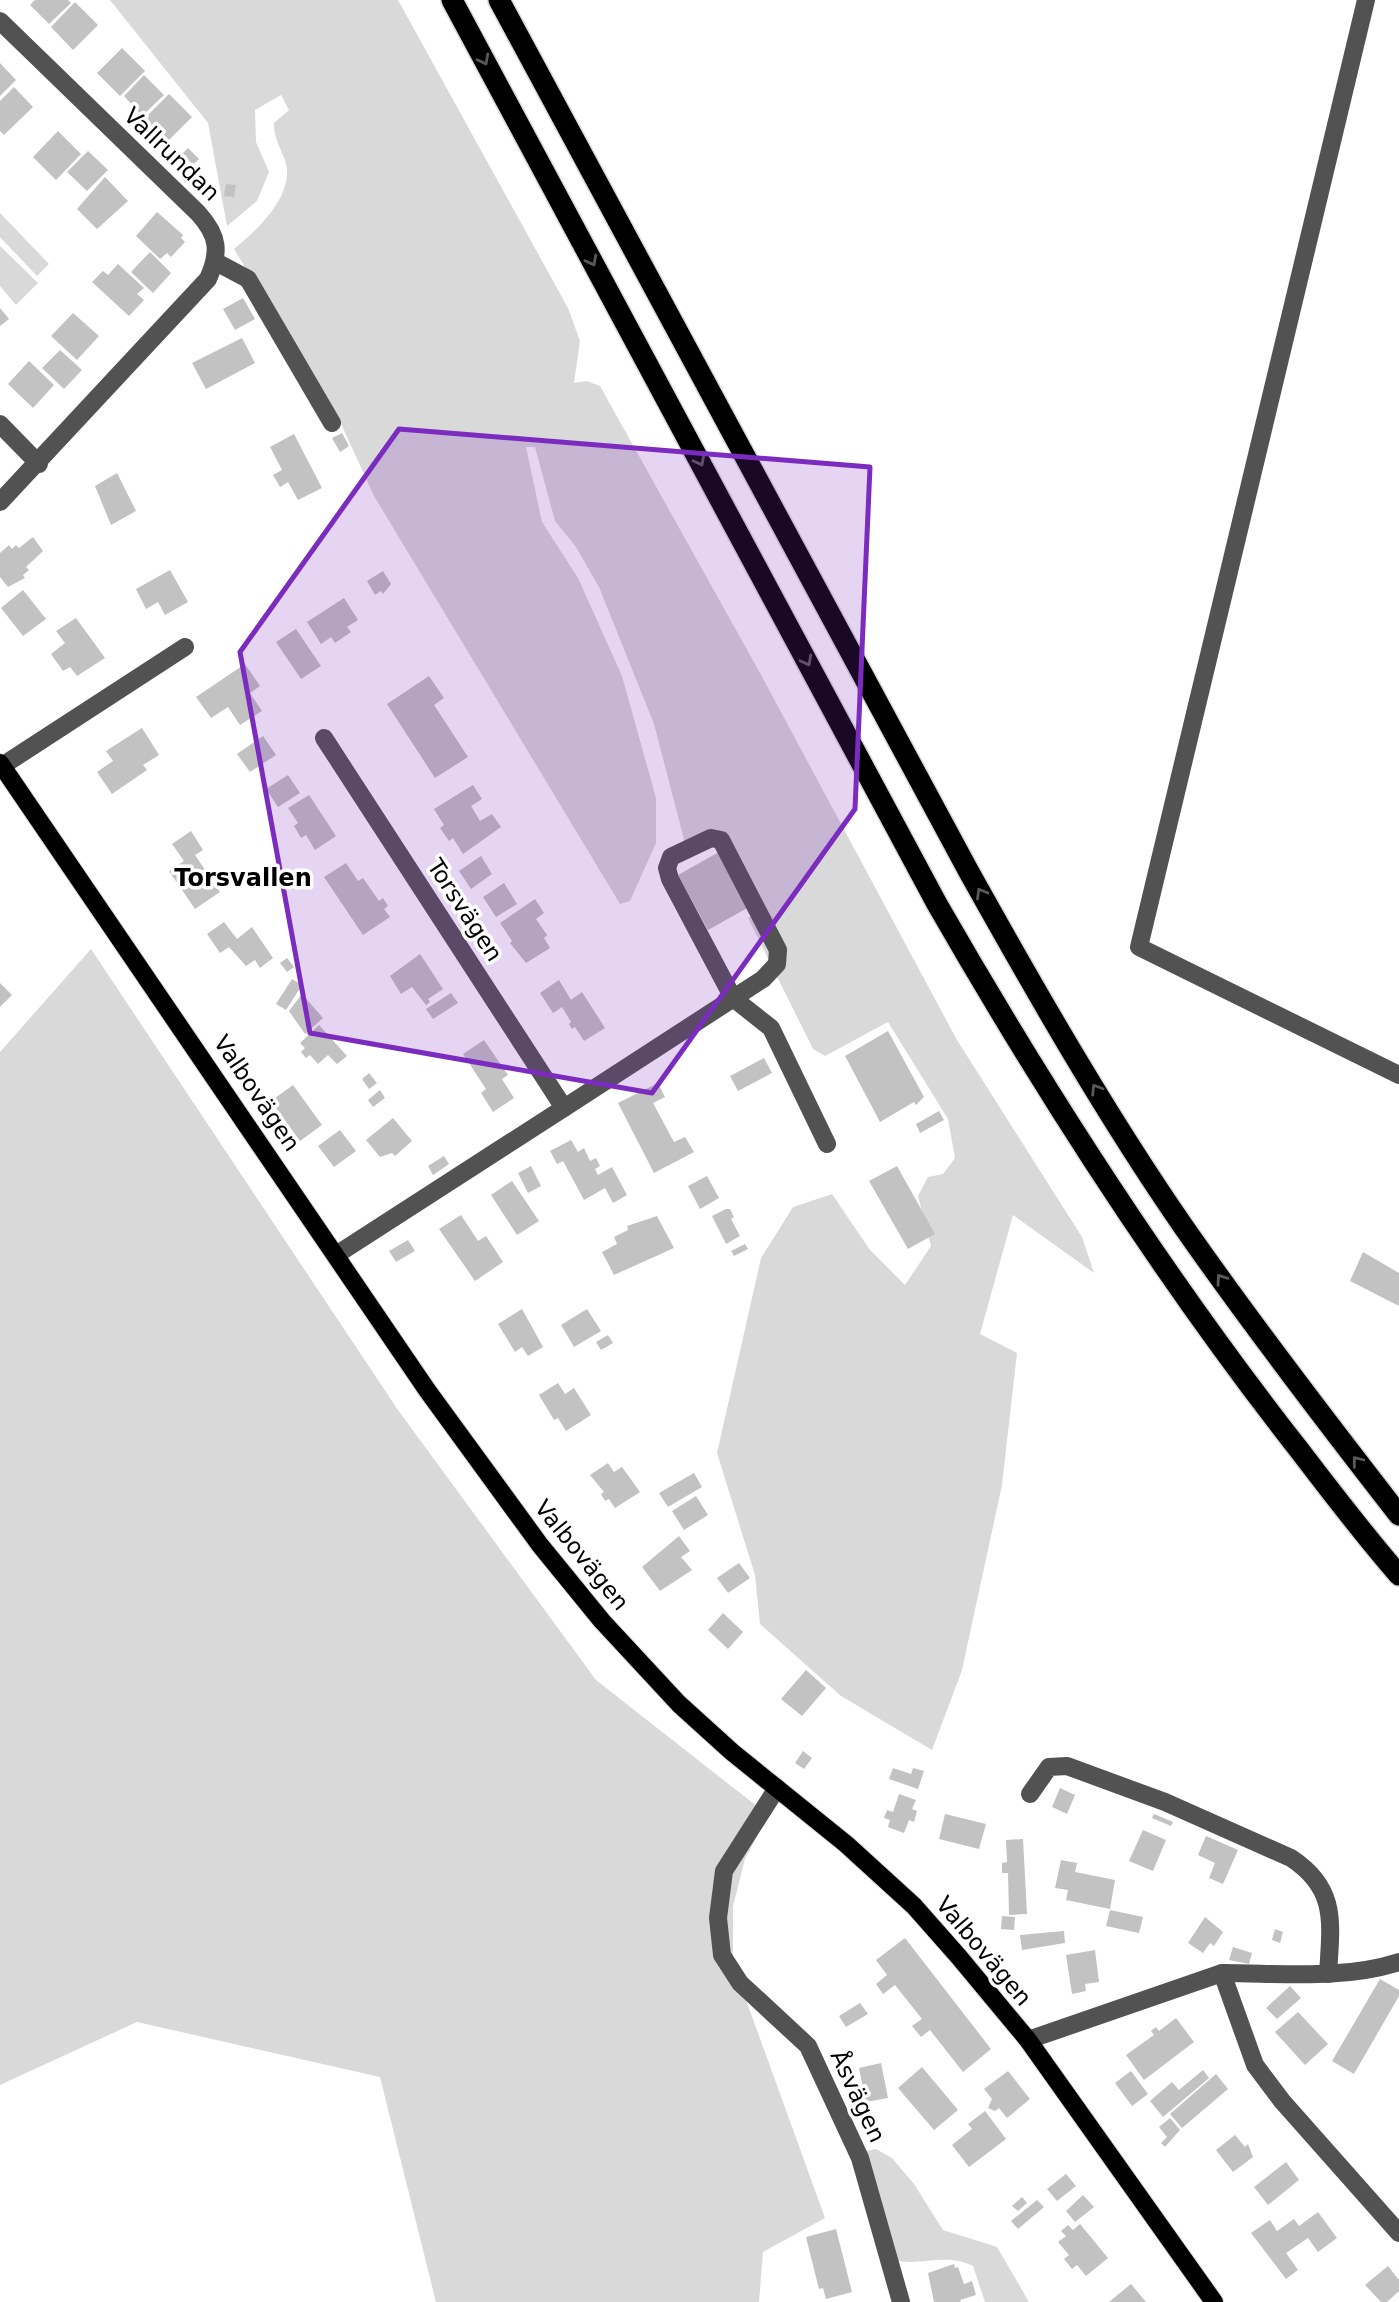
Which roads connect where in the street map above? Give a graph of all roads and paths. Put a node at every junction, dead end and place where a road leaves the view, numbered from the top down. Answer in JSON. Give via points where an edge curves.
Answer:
{"nodes":[{"id":1,"x":452,"y":0,"type":"edge"},
{"id":2,"x":499,"y":0,"type":"edge"},
{"id":3,"x":1366,"y":0,"type":"edge"},
{"id":4,"x":0,"y":21,"type":"edge"},
{"id":5,"x":216,"y":262,"type":"junction"},
{"id":6,"x":332,"y":423,"type":"dead end"},
{"id":7,"x":0,"y":424,"type":"edge"},
{"id":8,"x":39,"y":464,"type":"junction"},
{"id":9,"x":0,"y":502,"type":"edge"},
{"id":10,"x":185,"y":648,"type":"dead end"},
{"id":11,"x":324,"y":738,"type":"dead end"},
{"id":12,"x":1,"y":765,"type":"edge"},
{"id":13,"x":733,"y":998,"type":"junction"},
{"id":14,"x":1399,"y":1075,"type":"edge"},
{"id":15,"x":564,"y":1108,"type":"junction"},
{"id":16,"x":827,"y":1144,"type":"dead end"},
{"id":17,"x":336,"y":1255,"type":"junction"},
{"id":18,"x":1399,"y":1515,"type":"edge"},
{"id":19,"x":1399,"y":1575,"type":"edge"},
{"id":20,"x":777,"y":1788,"type":"junction"},
{"id":21,"x":1030,"y":1794,"type":"dead end"},
{"id":22,"x":1399,"y":1962,"type":"edge"},
{"id":23,"x":1222,"y":1973,"type":"junction"},
{"id":24,"x":1328,"y":1973,"type":"junction"},
{"id":25,"x":1028,"y":2040,"type":"junction"},
{"id":26,"x":1399,"y":2233,"type":"edge"},
{"id":27,"x":901,"y":2302,"type":"edge"},
{"id":28,"x":1214,"y":2302,"type":"edge"}],
"edges":[{"from":1,"to":19,"type":"highway","one_way":true,"via":[[937,904],[1014,1037],[1150,1248],[1253,1391]]},
{"from":18,"to":2,"type":"highway","one_way":true,"via":[[1283,1367],[1181,1223],[1050,1015]]},
{"from":3,"to":14,"type":"street","via":[[1139,947]]},
{"from":4,"to":5,"type":"street","name":"Vallrundan","via":[[211,227],[218,246]]},
{"from":5,"to":6,"type":"street","via":[[248,279]]},
{"from":5,"to":8,"type":"street","via":[[208,279]]},
{"from":7,"to":8,"type":"street"},
{"from":8,"to":9,"type":"street"},
{"from":10,"to":12,"type":"street"},
{"from":11,"to":15,"type":"street","name":"Torsvägen"},
{"from":12,"to":17,"type":"main road","name":"Valbovägen"},
{"from":13,"to":13,"type":"street","via":[[667,868],[671,858],[710,838],[721,840],[778,950],[777,964],[763,979]]},
{"from":13,"to":15,"type":"street"},
{"from":13,"to":16,"type":"street","via":[[771,1028]]},
{"from":15,"to":17,"type":"street"},
{"from":17,"to":20,"type":"main road","name":"Valbovägen","via":[[472,1455],[572,1586],[679,1704]]},
{"from":20,"to":25,"type":"main road","name":"Valbovägen","via":[[914,1906]]},
{"from":20,"to":27,"type":"street","name":"Åsvägen","via":[[724,1871],[718,1917],[722,1955],[740,1983],[808,2046],[860,2158]]},
{"from":21,"to":24,"type":"street","via":[[1049,1768],[1067,1766],[1165,1802],[1291,1858],[1322,1885],[1331,1929]]},
{"from":22,"to":24,"type":"street","via":[[1372,1971]]},
{"from":23,"to":24,"type":"street"},
{"from":23,"to":25,"type":"street"},
{"from":23,"to":26,"type":"street","via":[[1255,2064]]},
{"from":25,"to":28,"type":"main road","name":"Valbovägen"}]}
